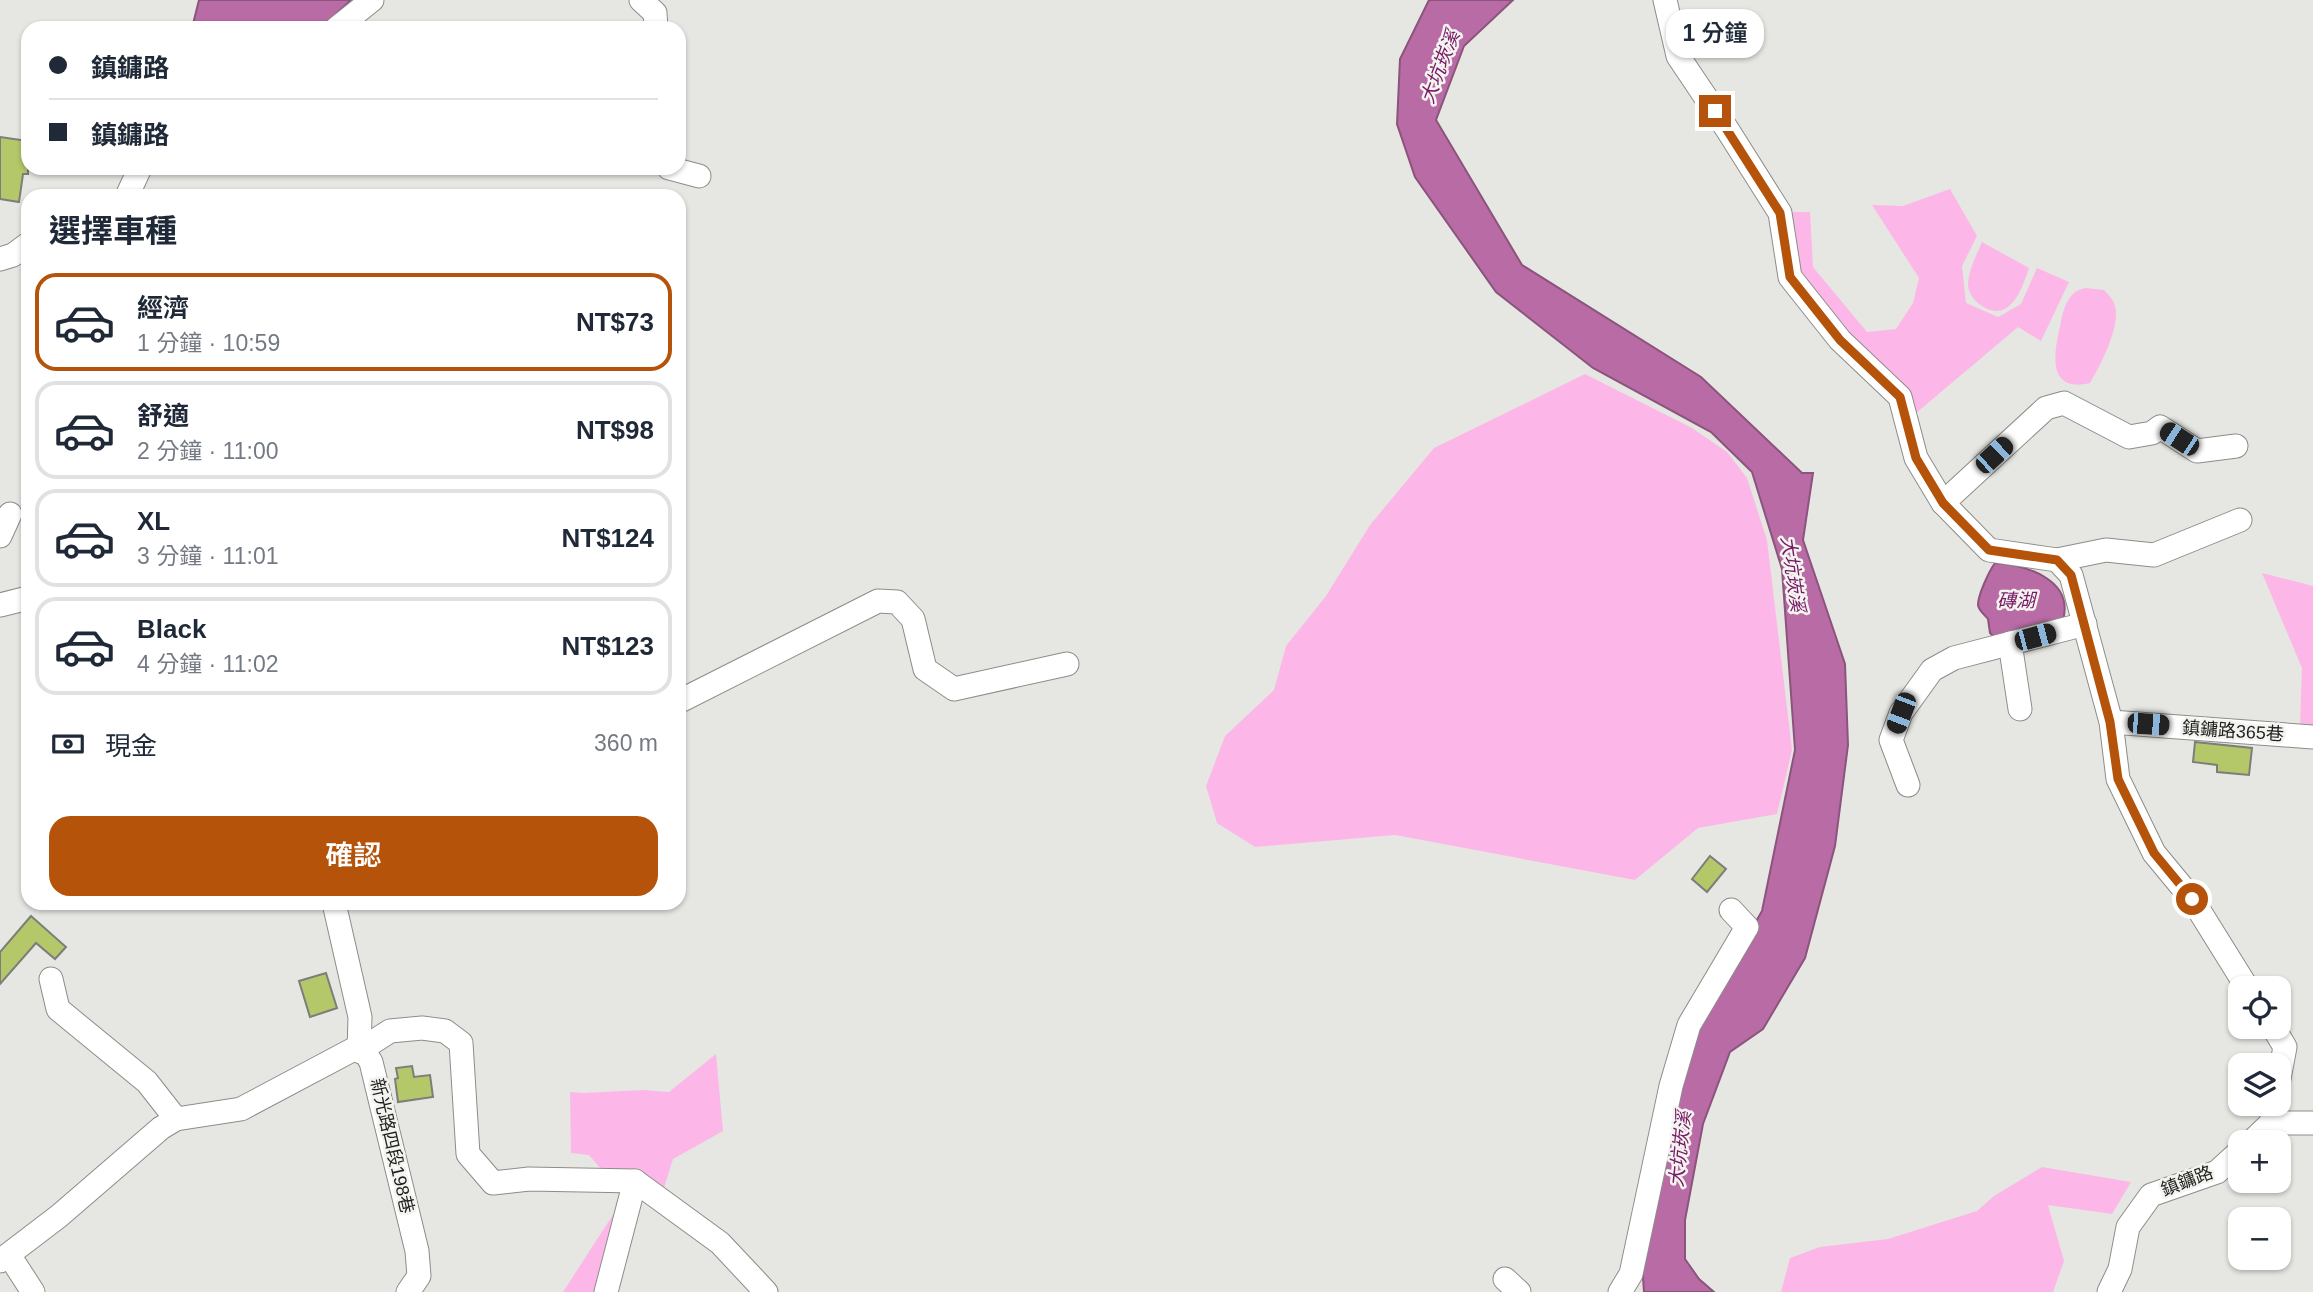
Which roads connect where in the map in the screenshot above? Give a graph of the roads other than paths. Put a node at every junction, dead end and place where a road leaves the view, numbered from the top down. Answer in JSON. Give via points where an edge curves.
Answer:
{"nodes":[{"id":1,"x":372,"y":0,"type":"edge"},
{"id":2,"x":641,"y":0,"type":"edge"},
{"id":3,"x":1665,"y":0,"type":"edge"},
{"id":4,"x":346,"y":21,"type":"edge"},
{"id":5,"x":656,"y":21,"type":"edge"},
{"id":6,"x":686,"y":173,"type":"edge"},
{"id":7,"x":699,"y":176,"type":"dead end"},
{"id":8,"x":21,"y":249,"type":"edge"},
{"id":9,"x":0,"y":258,"type":"edge"},
{"id":10,"x":2236,"y":446,"type":"dead end"},
{"id":11,"x":1943,"y":503,"type":"junction"},
{"id":12,"x":10,"y":514,"type":"dead end"},
{"id":13,"x":2240,"y":520,"type":"dead end"},
{"id":14,"x":0,"y":536,"type":"edge"},
{"id":15,"x":2057,"y":560,"type":"junction"},
{"id":16,"x":21,"y":600,"type":"edge"},
{"id":17,"x":0,"y":606,"type":"edge"},
{"id":18,"x":2085,"y":624,"type":"junction"},
{"id":19,"x":2010,"y":643,"type":"junction"},
{"id":20,"x":1067,"y":664,"type":"dead end"},
{"id":21,"x":686,"y":699,"type":"edge"},
{"id":22,"x":2020,"y":709,"type":"dead end"},
{"id":23,"x":2110,"y":722,"type":"junction"},
{"id":24,"x":2313,"y":737,"type":"edge"},
{"id":25,"x":1908,"y":785,"type":"dead end"},
{"id":26,"x":336,"y":910,"type":"edge"},
{"id":27,"x":1731,"y":910,"type":"dead end"},
{"id":28,"x":2240,"y":976,"type":"edge"},
{"id":29,"x":51,"y":979,"type":"dead end"},
{"id":30,"x":359,"y":1051,"type":"junction"},
{"id":31,"x":2271,"y":1116,"type":"edge"},
{"id":32,"x":2282,"y":1116,"type":"edge"},
{"id":33,"x":176,"y":1119,"type":"junction"},
{"id":34,"x":2313,"y":1123,"type":"edge"},
{"id":35,"x":2260,"y":1130,"type":"edge"},
{"id":36,"x":2228,"y":1162,"type":"edge"},
{"id":37,"x":635,"y":1181,"type":"junction"},
{"id":38,"x":4,"y":1258,"type":"edge"},
{"id":39,"x":33,"y":1292,"type":"edge"},
{"id":40,"x":408,"y":1292,"type":"edge"},
{"id":41,"x":606,"y":1292,"type":"edge"},
{"id":42,"x":766,"y":1292,"type":"edge"},
{"id":43,"x":1620,"y":1292,"type":"edge"},
{"id":44,"x":2109,"y":1292,"type":"edge"}],
"edges":[{"from":1,"to":4,"type":"street"},
{"from":2,"to":5,"type":"street","via":[[655,13]]},
{"from":3,"to":11,"type":"street","via":[[1678,56],[1780,213],[1790,277],[1840,340],[1900,397],[1916,458]]},
{"from":6,"to":7,"type":"street"},
{"from":8,"to":9,"type":"street"},
{"from":10,"to":11,"type":"street","via":[[2197,451],[2160,427],[2152,433],[2129,436],[2064,403],[2046,408]]},
{"from":11,"to":15,"type":"street","via":[[1989,550]]},
{"from":12,"to":14,"type":"street"},
{"from":13,"to":15,"type":"street","via":[[2154,555],[2106,551]]},
{"from":15,"to":18,"type":"street","via":[[2071,575]]},
{"from":16,"to":17,"type":"street"},
{"from":18,"to":19,"type":"street"},
{"from":18,"to":23,"type":"street"},
{"from":19,"to":22,"type":"street"},
{"from":19,"to":25,"type":"street","via":[[1954,658],[1933,670],[1901,713],[1891,740]]},
{"from":20,"to":21,"type":"street","via":[[954,689],[925,669],[913,619],[897,602],[878,601]]},
{"from":23,"to":24,"type":"street","name":"鎮鏞路365巷"},
{"from":23,"to":28,"type":"street","via":[[2118,779],[2154,853],[2192,899]]},
{"from":26,"to":30,"type":"street","via":[[360,1017]]},
{"from":27,"to":43,"type":"street","via":[[1747,927],[1689,1025],[1671,1086],[1632,1274]]},
{"from":29,"to":33,"type":"street","via":[[58,1009],[147,1082]]},
{"from":30,"to":33,"type":"street","via":[[354,1049],[241,1109]]},
{"from":30,"to":37,"type":"street","via":[[390,1031],[422,1028],[445,1031],[461,1043],[468,1154],[493,1183]]},
{"from":30,"to":40,"type":"street","name":"新光路四段198巷","via":[[372,1062],[416,1251],[419,1276]]},
{"from":31,"to":35,"type":"street"},
{"from":32,"to":34,"type":"street"},
{"from":33,"to":38,"type":"street"},
{"from":36,"to":44,"type":"street","name":"鎮鏞路","via":[[2217,1172],[2151,1195],[2128,1227],[2120,1269]]},
{"from":37,"to":41,"type":"street"},
{"from":37,"to":42,"type":"street","via":[[720,1243]]},
{"from":38,"to":39,"type":"street"}]}
